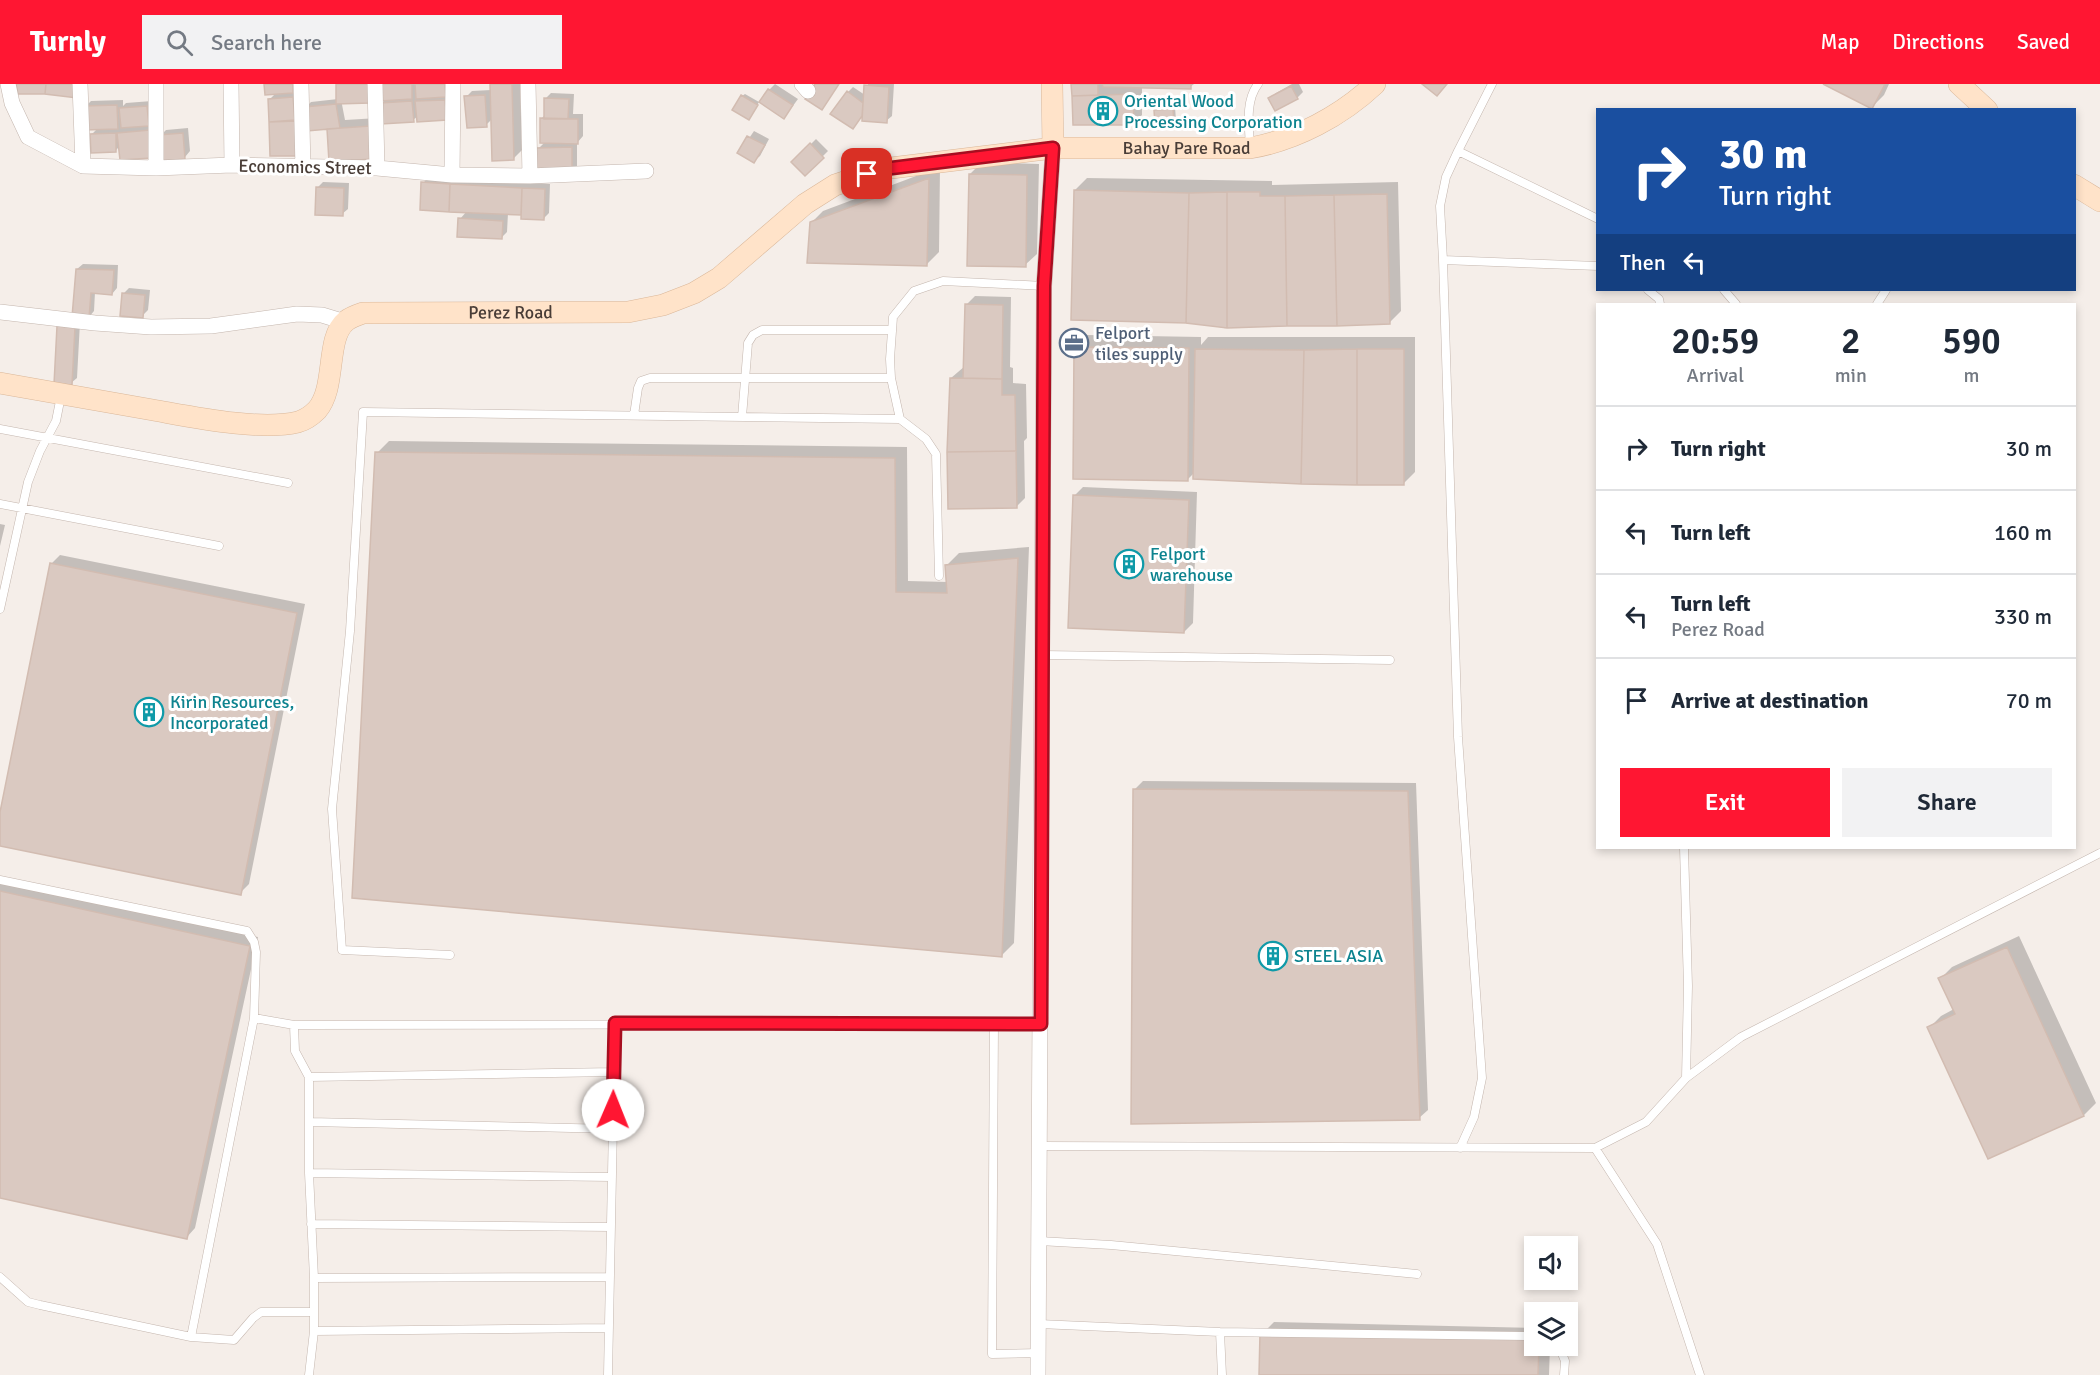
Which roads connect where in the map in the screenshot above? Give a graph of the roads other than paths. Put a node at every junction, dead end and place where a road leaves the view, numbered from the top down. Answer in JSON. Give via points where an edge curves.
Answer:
{"nodes":[{"id":1,"x":8,"y":84,"type":"edge"},
{"id":2,"x":80,"y":84,"type":"edge"},
{"id":3,"x":156,"y":84,"type":"edge"},
{"id":4,"x":231,"y":84,"type":"edge"},
{"id":5,"x":301,"y":84,"type":"edge"},
{"id":6,"x":375,"y":84,"type":"edge"},
{"id":7,"x":453,"y":84,"type":"edge"},
{"id":8,"x":528,"y":84,"type":"edge"},
{"id":9,"x":1052,"y":84,"type":"edge"},
{"id":10,"x":1258,"y":84,"type":"edge"},
{"id":11,"x":1375,"y":84,"type":"edge"},
{"id":12,"x":1492,"y":84,"type":"edge"},
{"id":13,"x":1959,"y":84,"type":"edge"},
{"id":14,"x":1985,"y":108,"type":"edge"},
{"id":15,"x":1053,"y":148,"type":"junction"},
{"id":16,"x":1250,"y":148,"type":"junction"},
{"id":17,"x":1458,"y":151,"type":"junction"},
{"id":18,"x":232,"y":165,"type":"junction"},
{"id":19,"x":83,"y":166,"type":"junction"},
{"id":20,"x":156,"y":168,"type":"junction"},
{"id":21,"x":303,"y":168,"type":"junction"},
{"id":22,"x":377,"y":168,"type":"junction"},
{"id":23,"x":646,"y":171,"type":"dead end"},
{"id":24,"x":452,"y":175,"type":"junction"},
{"id":25,"x":530,"y":176,"type":"junction"},
{"id":26,"x":2076,"y":186,"type":"edge"},
{"id":27,"x":2100,"y":200,"type":"edge"},
{"id":28,"x":1596,"y":218,"type":"edge"},
{"id":29,"x":1443,"y":260,"type":"junction"},
{"id":30,"x":1596,"y":266,"type":"edge"},
{"id":31,"x":1044,"y":286,"type":"junction"},
{"id":32,"x":1649,"y":291,"type":"edge"},
{"id":33,"x":1725,"y":291,"type":"edge"},
{"id":34,"x":1660,"y":303,"type":"edge"},
{"id":35,"x":1735,"y":303,"type":"edge"},
{"id":36,"x":0,"y":312,"type":"edge"},
{"id":37,"x":345,"y":322,"type":"junction"},
{"id":38,"x":891,"y":330,"type":"junction"},
{"id":39,"x":745,"y":377,"type":"junction"},
{"id":40,"x":891,"y":378,"type":"junction"},
{"id":41,"x":0,"y":383,"type":"edge"},
{"id":42,"x":61,"y":394,"type":"junction"},
{"id":43,"x":634,"y":415,"type":"junction"},
{"id":44,"x":742,"y":417,"type":"junction"},
{"id":45,"x":900,"y":418,"type":"junction"},
{"id":46,"x":0,"y":429,"type":"edge"},
{"id":47,"x":48,"y":438,"type":"junction"},
{"id":48,"x":288,"y":483,"type":"dead end"},
{"id":49,"x":0,"y":504,"type":"edge"},
{"id":50,"x":22,"y":508,"type":"junction"},
{"id":51,"x":219,"y":546,"type":"dead end"},
{"id":52,"x":939,"y":576,"type":"dead end"},
{"id":53,"x":0,"y":609,"type":"edge"},
{"id":54,"x":1043,"y":655,"type":"junction"},
{"id":55,"x":1390,"y":660,"type":"dead end"},
{"id":56,"x":1684,"y":849,"type":"edge"},
{"id":57,"x":2100,"y":853,"type":"edge"},
{"id":58,"x":0,"y":879,"type":"edge"},
{"id":59,"x":450,"y":955,"type":"dead end"},
{"id":60,"x":254,"y":1018,"type":"junction"},
{"id":61,"x":615,"y":1023,"type":"junction"},
{"id":62,"x":994,"y":1024,"type":"junction"},
{"id":63,"x":1041,"y":1024,"type":"junction"},
{"id":64,"x":294,"y":1025,"type":"junction"},
{"id":65,"x":614,"y":1072,"type":"junction"},
{"id":66,"x":309,"y":1077,"type":"junction"},
{"id":67,"x":1686,"y":1078,"type":"junction"},
{"id":68,"x":310,"y":1122,"type":"junction"},
{"id":69,"x":613,"y":1129,"type":"junction"},
{"id":70,"x":1040,"y":1146,"type":"junction"},
{"id":71,"x":1460,"y":1148,"type":"junction"},
{"id":72,"x":1595,"y":1148,"type":"junction"},
{"id":73,"x":309,"y":1173,"type":"junction"},
{"id":74,"x":612,"y":1177,"type":"junction"},
{"id":75,"x":311,"y":1224,"type":"junction"},
{"id":76,"x":611,"y":1227,"type":"junction"},
{"id":77,"x":1040,"y":1241,"type":"junction"},
{"id":78,"x":1417,"y":1274,"type":"dead end"},
{"id":79,"x":0,"y":1277,"type":"edge"},
{"id":80,"x":610,"y":1277,"type":"junction"},
{"id":81,"x":314,"y":1278,"type":"junction"},
{"id":82,"x":314,"y":1312,"type":"junction"},
{"id":83,"x":1039,"y":1324,"type":"junction"},
{"id":84,"x":609,"y":1328,"type":"junction"},
{"id":85,"x":314,"y":1331,"type":"junction"},
{"id":86,"x":1220,"y":1332,"type":"junction"},
{"id":87,"x":1524,"y":1336,"type":"edge"},
{"id":88,"x":191,"y":1337,"type":"junction"},
{"id":89,"x":1039,"y":1353,"type":"junction"},
{"id":90,"x":1562,"y":1356,"type":"edge"},
{"id":91,"x":309,"y":1375,"type":"edge"},
{"id":92,"x":609,"y":1375,"type":"edge"},
{"id":93,"x":1038,"y":1375,"type":"edge"},
{"id":94,"x":1222,"y":1375,"type":"edge"},
{"id":95,"x":1564,"y":1375,"type":"edge"},
{"id":96,"x":1700,"y":1375,"type":"edge"}],
"edges":[{"from":1,"to":19,"type":"street","name":"Economics Street","via":[[28,137]]},
{"from":2,"to":19,"type":"street"},
{"from":3,"to":20,"type":"street"},
{"from":4,"to":18,"type":"street"},
{"from":5,"to":21,"type":"street"},
{"from":6,"to":22,"type":"street"},
{"from":7,"to":24,"type":"street"},
{"from":8,"to":25,"type":"street"},
{"from":9,"to":15,"type":"street"},
{"from":10,"to":16,"type":"lane","via":[[1249,109]]},
{"from":11,"to":16,"type":"street","name":"Bahay Pare Road","via":[[1313,128]]},
{"from":12,"to":17,"type":"lane"},
{"from":13,"to":14,"type":"street"},
{"from":15,"to":16,"type":"street","name":"Bahay Pare Road"},
{"from":15,"to":31,"type":"street"},
{"from":15,"to":37,"type":"street","name":"Perez Road","via":[[884,169],[836,185],[805,204],[718,278],[663,305],[628,312],[376,312],[363,313]]},
{"from":17,"to":28,"type":"lane"},
{"from":17,"to":29,"type":"lane","via":[[1446,177],[1440,206]]},
{"from":18,"to":20,"type":"street","name":"Economics Street"},
{"from":18,"to":21,"type":"street","name":"Economics Street"},
{"from":19,"to":20,"type":"street","name":"Economics Street"},
{"from":21,"to":22,"type":"street","name":"Economics Street"},
{"from":22,"to":24,"type":"street","name":"Economics Street"},
{"from":23,"to":25,"type":"street","name":"Economics Street"},
{"from":24,"to":25,"type":"street","name":"Economics Street"},
{"from":26,"to":27,"type":"street"},
{"from":29,"to":30,"type":"lane"},
{"from":29,"to":71,"type":"lane","via":[[1458,737],[1482,1078],[1474,1117]]},
{"from":31,"to":38,"type":"lane","via":[[943,281],[914,291],[893,317]]},
{"from":31,"to":54,"type":"street"},
{"from":32,"to":34,"type":"lane"},
{"from":33,"to":35,"type":"lane"},
{"from":36,"to":37,"type":"street","via":[[151,327],[211,326],[297,314]]},
{"from":37,"to":42,"type":"street","via":[[334,348],[327,393],[318,409],[296,422],[236,423]]},
{"from":38,"to":39,"type":"lane","via":[[762,330],[748,343]]},
{"from":38,"to":40,"type":"lane"},
{"from":39,"to":40,"type":"lane"},
{"from":39,"to":43,"type":"lane","via":[[641,381]]},
{"from":39,"to":44,"type":"lane"},
{"from":40,"to":45,"type":"lane"},
{"from":41,"to":42,"type":"street"},
{"from":42,"to":47,"type":"lane"},
{"from":43,"to":44,"type":"lane"},
{"from":43,"to":59,"type":"lane","via":[[363,412],[350,631],[332,809],[342,950]]},
{"from":44,"to":45,"type":"lane"},
{"from":45,"to":52,"type":"lane","via":[[926,439],[936,454]]},
{"from":46,"to":47,"type":"lane"},
{"from":47,"to":48,"type":"lane"},
{"from":47,"to":50,"type":"lane","via":[[34,465]]},
{"from":49,"to":50,"type":"lane"},
{"from":50,"to":51,"type":"lane"},
{"from":50,"to":53,"type":"lane"},
{"from":54,"to":55,"type":"lane"},
{"from":54,"to":63,"type":"street"},
{"from":56,"to":67,"type":"lane"},
{"from":57,"to":67,"type":"lane","via":[[1741,1037]]},
{"from":58,"to":60,"type":"lane","via":[[247,931],[256,952]]},
{"from":60,"to":64,"type":"lane"},
{"from":60,"to":88,"type":"lane"},
{"from":61,"to":62,"type":"lane"},
{"from":61,"to":64,"type":"lane"},
{"from":61,"to":65,"type":"lane"},
{"from":62,"to":63,"type":"lane"},
{"from":62,"to":89,"type":"lane","via":[[992,1354]]},
{"from":63,"to":70,"type":"street"},
{"from":64,"to":66,"type":"lane","via":[[295,1051]]},
{"from":65,"to":66,"type":"lane"},
{"from":65,"to":69,"type":"lane"},
{"from":66,"to":68,"type":"lane"},
{"from":67,"to":72,"type":"lane","via":[[1646,1122]]},
{"from":68,"to":69,"type":"lane"},
{"from":68,"to":73,"type":"lane"},
{"from":69,"to":74,"type":"lane"},
{"from":70,"to":71,"type":"lane"},
{"from":70,"to":77,"type":"street"},
{"from":71,"to":72,"type":"lane"},
{"from":72,"to":96,"type":"lane","via":[[1657,1244]]},
{"from":73,"to":74,"type":"lane"},
{"from":73,"to":75,"type":"lane"},
{"from":74,"to":76,"type":"lane"},
{"from":75,"to":76,"type":"lane"},
{"from":75,"to":81,"type":"lane"},
{"from":76,"to":80,"type":"lane"},
{"from":77,"to":78,"type":"lane"},
{"from":77,"to":83,"type":"street"},
{"from":79,"to":88,"type":"lane","via":[[28,1302]]},
{"from":80,"to":81,"type":"lane"},
{"from":80,"to":84,"type":"lane"},
{"from":81,"to":82,"type":"lane"},
{"from":82,"to":85,"type":"lane"},
{"from":82,"to":88,"type":"lane","via":[[261,1312],[234,1341]]},
{"from":83,"to":86,"type":"lane"},
{"from":83,"to":89,"type":"street"},
{"from":84,"to":85,"type":"lane"},
{"from":84,"to":92,"type":"lane"},
{"from":85,"to":91,"type":"lane"},
{"from":86,"to":87,"type":"lane"},
{"from":86,"to":94,"type":"lane"},
{"from":89,"to":93,"type":"street"},
{"from":90,"to":95,"type":"lane"}]}
